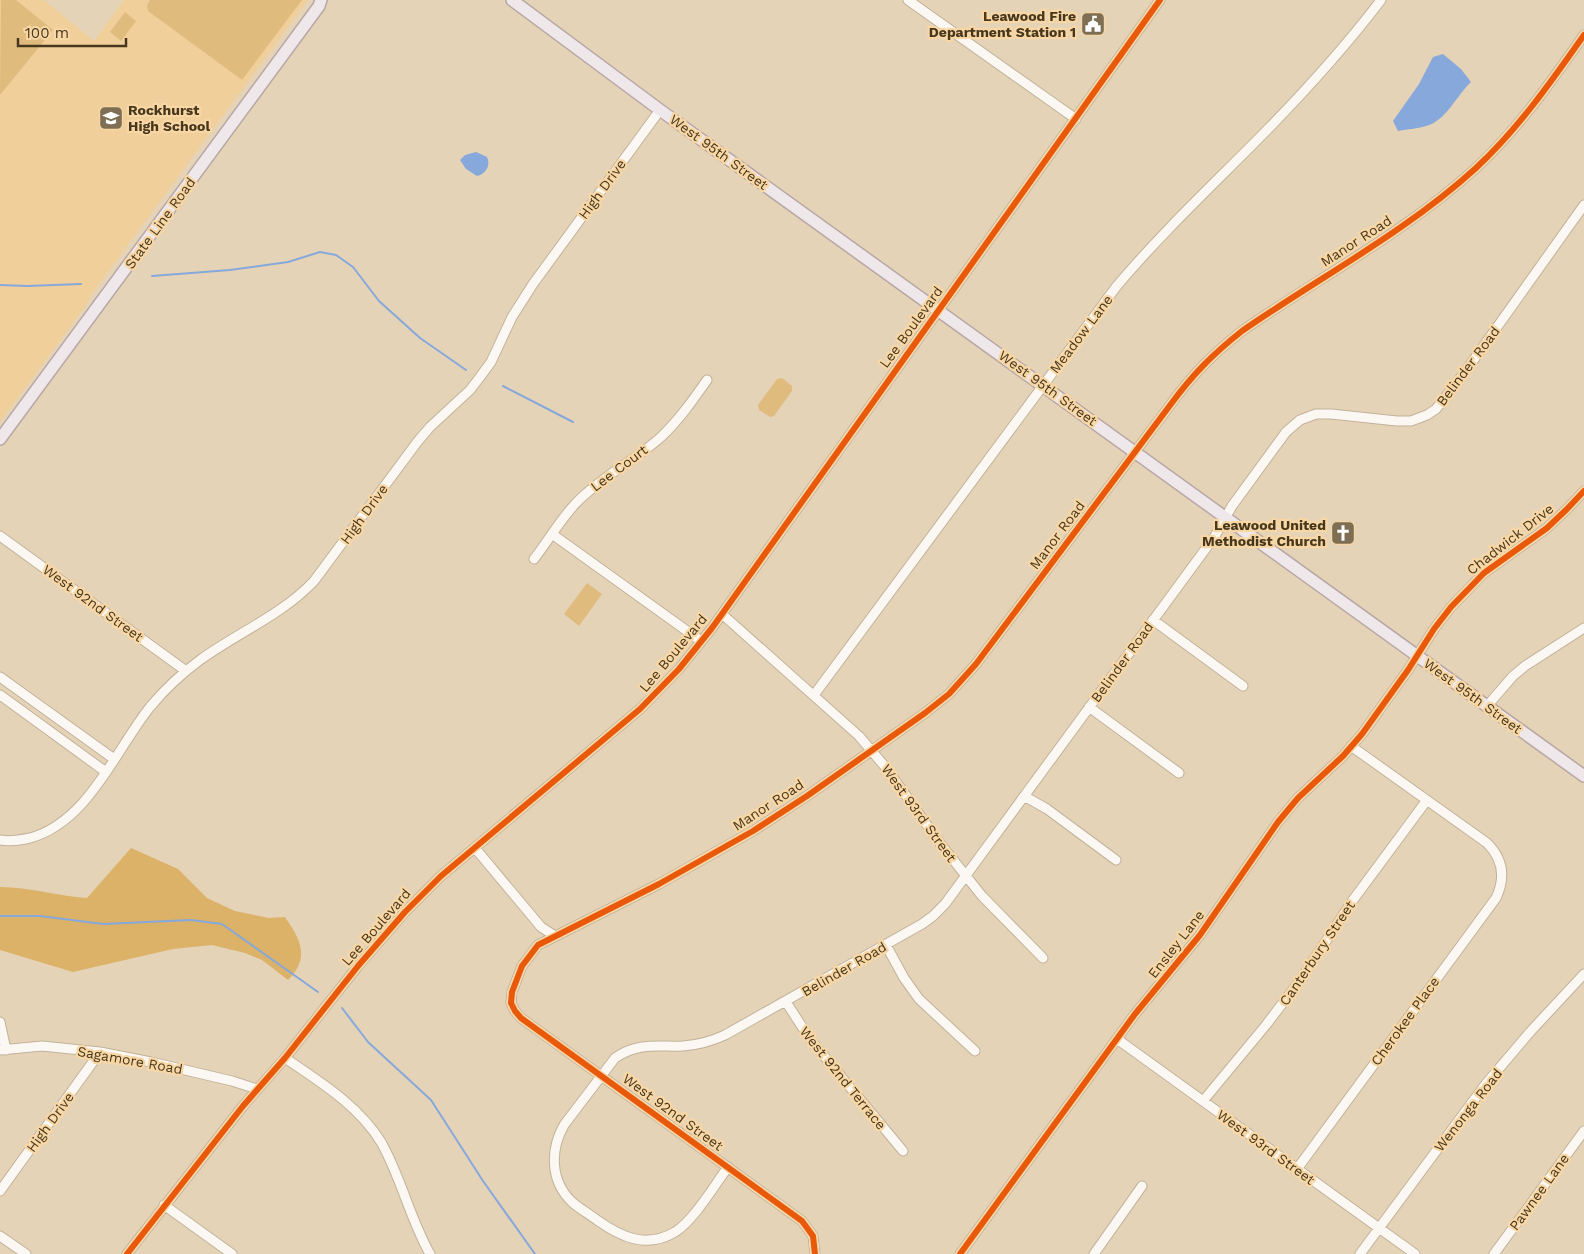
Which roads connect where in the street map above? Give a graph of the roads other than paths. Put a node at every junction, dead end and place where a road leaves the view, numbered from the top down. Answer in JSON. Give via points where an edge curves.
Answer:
{"nodes":[{"id":1,"x":331,"y":0,"type":"edge"},
{"id":2,"x":512,"y":0,"type":"edge"},
{"id":3,"x":908,"y":0,"type":"edge"},
{"id":4,"x":1160,"y":0,"type":"edge"},
{"id":5,"x":1380,"y":0,"type":"edge"},
{"id":6,"x":320,"y":3,"type":"edge"},
{"id":7,"x":1584,"y":35,"type":"edge"},
{"id":8,"x":660,"y":110,"type":"junction"},
{"id":9,"x":1076,"y":119,"type":"junction"},
{"id":10,"x":1584,"y":205,"type":"edge"},
{"id":11,"x":939,"y":310,"type":"junction"},
{"id":12,"x":707,"y":380,"type":"dead end"},
{"id":13,"x":1043,"y":385,"type":"junction"},
{"id":14,"x":0,"y":439,"type":"edge"},
{"id":15,"x":1136,"y":451,"type":"junction"},
{"id":16,"x":1582,"y":497,"type":"edge"},
{"id":17,"x":1226,"y":517,"type":"junction"},
{"id":18,"x":552,"y":534,"type":"junction"},
{"id":19,"x":0,"y":536,"type":"edge"},
{"id":20,"x":534,"y":558,"type":"dead end"},
{"id":21,"x":722,"y":614,"type":"junction"},
{"id":22,"x":1153,"y":620,"type":"junction"},
{"id":23,"x":1584,"y":628,"type":"edge"},
{"id":24,"x":701,"y":641,"type":"junction"},
{"id":25,"x":1417,"y":656,"type":"junction"},
{"id":26,"x":186,"y":671,"type":"junction"},
{"id":27,"x":0,"y":677,"type":"edge"},
{"id":28,"x":1243,"y":686,"type":"dead end"},
{"id":29,"x":0,"y":695,"type":"edge"},
{"id":30,"x":814,"y":695,"type":"junction"},
{"id":31,"x":1487,"y":706,"type":"junction"},
{"id":32,"x":1089,"y":707,"type":"junction"},
{"id":33,"x":1351,"y":746,"type":"junction"},
{"id":34,"x":872,"y":750,"type":"junction"},
{"id":35,"x":114,"y":759,"type":"junction"},
{"id":36,"x":106,"y":772,"type":"junction"},
{"id":37,"x":1179,"y":773,"type":"dead end"},
{"id":38,"x":1584,"y":776,"type":"edge"},
{"id":39,"x":1024,"y":796,"type":"junction"},
{"id":40,"x":1426,"y":800,"type":"junction"},
{"id":41,"x":0,"y":840,"type":"edge"},
{"id":42,"x":475,"y":848,"type":"junction"},
{"id":43,"x":1116,"y":860,"type":"dead end"},
{"id":44,"x":966,"y":876,"type":"junction"},
{"id":45,"x":541,"y":927,"type":"junction"},
{"id":46,"x":555,"y":936,"type":"junction"},
{"id":47,"x":538,"y":945,"type":"junction"},
{"id":48,"x":886,"y":945,"type":"junction"},
{"id":49,"x":1043,"y":958,"type":"dead end"},
{"id":50,"x":1584,"y":974,"type":"edge"},
{"id":51,"x":512,"y":994,"type":"joint"},
{"id":52,"x":786,"y":1002,"type":"junction"},
{"id":53,"x":0,"y":1022,"type":"edge"},
{"id":54,"x":1117,"y":1040,"type":"junction"},
{"id":55,"x":3,"y":1050,"type":"edge"},
{"id":56,"x":975,"y":1051,"type":"dead end"},
{"id":57,"x":100,"y":1052,"type":"junction"},
{"id":58,"x":285,"y":1058,"type":"junction"},
{"id":59,"x":601,"y":1075,"type":"junction"},
{"id":60,"x":257,"y":1089,"type":"junction"},
{"id":61,"x":1203,"y":1101,"type":"junction"},
{"id":62,"x":1584,"y":1131,"type":"edge"},
{"id":63,"x":903,"y":1151,"type":"dead end"},
{"id":64,"x":728,"y":1167,"type":"junction"},
{"id":65,"x":1297,"y":1169,"type":"junction"},
{"id":66,"x":1142,"y":1186,"type":"dead end"},
{"id":67,"x":0,"y":1192,"type":"edge"},
{"id":68,"x":164,"y":1205,"type":"junction"},
{"id":69,"x":1379,"y":1228,"type":"junction"},
{"id":70,"x":0,"y":1236,"type":"edge"},
{"id":71,"x":26,"y":1254,"type":"edge"},
{"id":72,"x":127,"y":1254,"type":"edge"},
{"id":73,"x":232,"y":1254,"type":"edge"},
{"id":74,"x":430,"y":1254,"type":"edge"},
{"id":75,"x":815,"y":1254,"type":"edge"},
{"id":76,"x":960,"y":1254,"type":"edge"},
{"id":77,"x":1094,"y":1254,"type":"edge"},
{"id":78,"x":1360,"y":1254,"type":"edge"},
{"id":79,"x":1415,"y":1254,"type":"edge"},
{"id":80,"x":1494,"y":1254,"type":"edge"}],
"edges":[{"from":1,"to":6,"type":"main road","name":"State Line Road"},
{"from":2,"to":8,"type":"main road","name":"West 95th Street"},
{"from":3,"to":9,"type":"street"},
{"from":4,"to":9,"type":"street","name":"Lee Boulevard"},
{"from":5,"to":13,"type":"street","name":"Meadow Lane","via":[[1309,87],[1130,270]]},
{"from":6,"to":14,"type":"main road","name":"State Line Road"},
{"from":7,"to":15,"type":"street","name":"Manor Road","via":[[1539,99],[1477,167],[1422,213],[1274,309],[1216,351],[1183,388]]},
{"from":8,"to":11,"type":"main road","name":"West 95th Street"},
{"from":8,"to":26,"type":"street","name":"High Drive","via":[[533,284],[480,377],[418,441],[314,581],[296,599]]},
{"from":9,"to":11,"type":"street","name":"Lee Boulevard"},
{"from":10,"to":17,"type":"street","name":"Belinder Road","via":[[1436,409],[1411,421],[1331,414],[1316,414],[1300,420],[1286,432]]},
{"from":11,"to":13,"type":"main road","name":"West 95th Street"},
{"from":11,"to":21,"type":"street","name":"Lee Boulevard"},
{"from":12,"to":18,"type":"street","name":"Lee Court","via":[[666,431],[598,483],[575,504]]},
{"from":13,"to":15,"type":"main road","name":"West 95th Street"},
{"from":13,"to":30,"type":"street","name":"Meadow Lane"},
{"from":15,"to":17,"type":"main road","name":"West 95th Street"},
{"from":15,"to":34,"type":"street","name":"Manor Road","via":[[962,681],[925,713]]},
{"from":16,"to":25,"type":"street","name":"Chadwick Drive","via":[[1464,591]]},
{"from":17,"to":22,"type":"street","name":"Belinder Road"},
{"from":17,"to":25,"type":"main road","name":"West 95th Street"},
{"from":18,"to":20,"type":"street","name":"Lee Court"},
{"from":18,"to":24,"type":"street"},
{"from":19,"to":26,"type":"street","name":"West 92nd Street"},
{"from":21,"to":24,"type":"street","name":"Lee Boulevard"},
{"from":21,"to":30,"type":"street","name":"West 93rd Street"},
{"from":22,"to":28,"type":"street"},
{"from":22,"to":32,"type":"street","name":"Belinder Road"},
{"from":23,"to":31,"type":"street","via":[[1525,666]]},
{"from":24,"to":42,"type":"street","name":"Lee Boulevard","via":[[640,709]]},
{"from":25,"to":31,"type":"main road","name":"West 95th Street"},
{"from":25,"to":33,"type":"street","name":"Ensley Lane"},
{"from":26,"to":35,"type":"street","name":"High Drive","via":[[157,699]]},
{"from":27,"to":35,"type":"street"},
{"from":29,"to":36,"type":"street"},
{"from":30,"to":34,"type":"street","name":"West 93rd Street"},
{"from":31,"to":38,"type":"main road","name":"West 95th Street"},
{"from":32,"to":37,"type":"street"},
{"from":32,"to":39,"type":"street","name":"Belinder Road"},
{"from":33,"to":40,"type":"street"},
{"from":33,"to":54,"type":"street","name":"Ensley Lane","via":[[1278,822],[1200,935]]},
{"from":34,"to":44,"type":"street","name":"West 93rd Street"},
{"from":34,"to":46,"type":"street","name":"Manor Road","via":[[746,835],[659,884]]},
{"from":35,"to":36,"type":"street","name":"High Drive"},
{"from":36,"to":41,"type":"street","name":"High Drive","via":[[85,802],[57,826],[22,840]]},
{"from":39,"to":43,"type":"street"},
{"from":39,"to":44,"type":"street","name":"Belinder Road"},
{"from":40,"to":61,"type":"street","name":"Canterbury Street","via":[[1353,900],[1296,986]]},
{"from":40,"to":65,"type":"street","name":"Cherokee Place","via":[[1493,850],[1502,869],[1496,898]]},
{"from":42,"to":45,"type":"street"},
{"from":42,"to":58,"type":"street","name":"Lee Boulevard","via":[[435,881],[405,912]]},
{"from":44,"to":48,"type":"street","name":"Belinder Road","via":[[933,916]]},
{"from":44,"to":49,"type":"street","name":"West 93rd Street"},
{"from":45,"to":46,"type":"street"},
{"from":45,"to":47,"type":"street"},
{"from":46,"to":47,"type":"street","name":"Manor Road"},
{"from":47,"to":51,"type":"street","name":"Manor Road","via":[[522,966]]},
{"from":48,"to":52,"type":"street","name":"Belinder Road"},
{"from":48,"to":56,"type":"street","via":[[919,999]]},
{"from":50,"to":69,"type":"street","name":"Wenonga Road","via":[[1485,1085]]},
{"from":51,"to":59,"type":"street","name":"West 92nd Street","via":[[512,1003],[521,1018]]},
{"from":52,"to":59,"type":"street","name":"Belinder Road","via":[[711,1041],[630,1049],[615,1058]]},
{"from":52,"to":63,"type":"street","name":"West 92nd Terrace","via":[[810,1040]]},
{"from":53,"to":55,"type":"street"},
{"from":54,"to":61,"type":"street","name":"West 93rd Street"},
{"from":54,"to":76,"type":"street","name":"Ensley Lane"},
{"from":55,"to":57,"type":"street","name":"Sagamore Road","via":[[42,1046]]},
{"from":57,"to":60,"type":"street","name":"Sagamore Road","via":[[205,1074]]},
{"from":57,"to":67,"type":"street","name":"High Drive"},
{"from":58,"to":60,"type":"street","name":"Lee Boulevard"},
{"from":58,"to":74,"type":"street","via":[[343,1098],[369,1125],[388,1157]]},
{"from":59,"to":64,"type":"street","name":"West 92nd Street"},
{"from":59,"to":64,"type":"street","name":"Belinder Road","via":[[564,1125],[556,1143],[554,1160],[557,1176],[573,1202],[619,1235],[642,1240],[665,1236],[686,1224]]},
{"from":60,"to":68,"type":"street","name":"Lee Boulevard"},
{"from":61,"to":65,"type":"street","name":"West 93rd Street"},
{"from":62,"to":80,"type":"street","name":"Pawnee Lane"},
{"from":64,"to":75,"type":"street","name":"West 92nd Street","via":[[802,1221],[813,1236]]},
{"from":65,"to":69,"type":"street","name":"West 93rd Street"},
{"from":66,"to":77,"type":"street"},
{"from":68,"to":72,"type":"street","name":"Lee Boulevard"},
{"from":68,"to":73,"type":"street"},
{"from":69,"to":78,"type":"street","name":"Wenonga Road"},
{"from":69,"to":79,"type":"street","name":"West 93rd Street"},
{"from":70,"to":71,"type":"street"}]}
